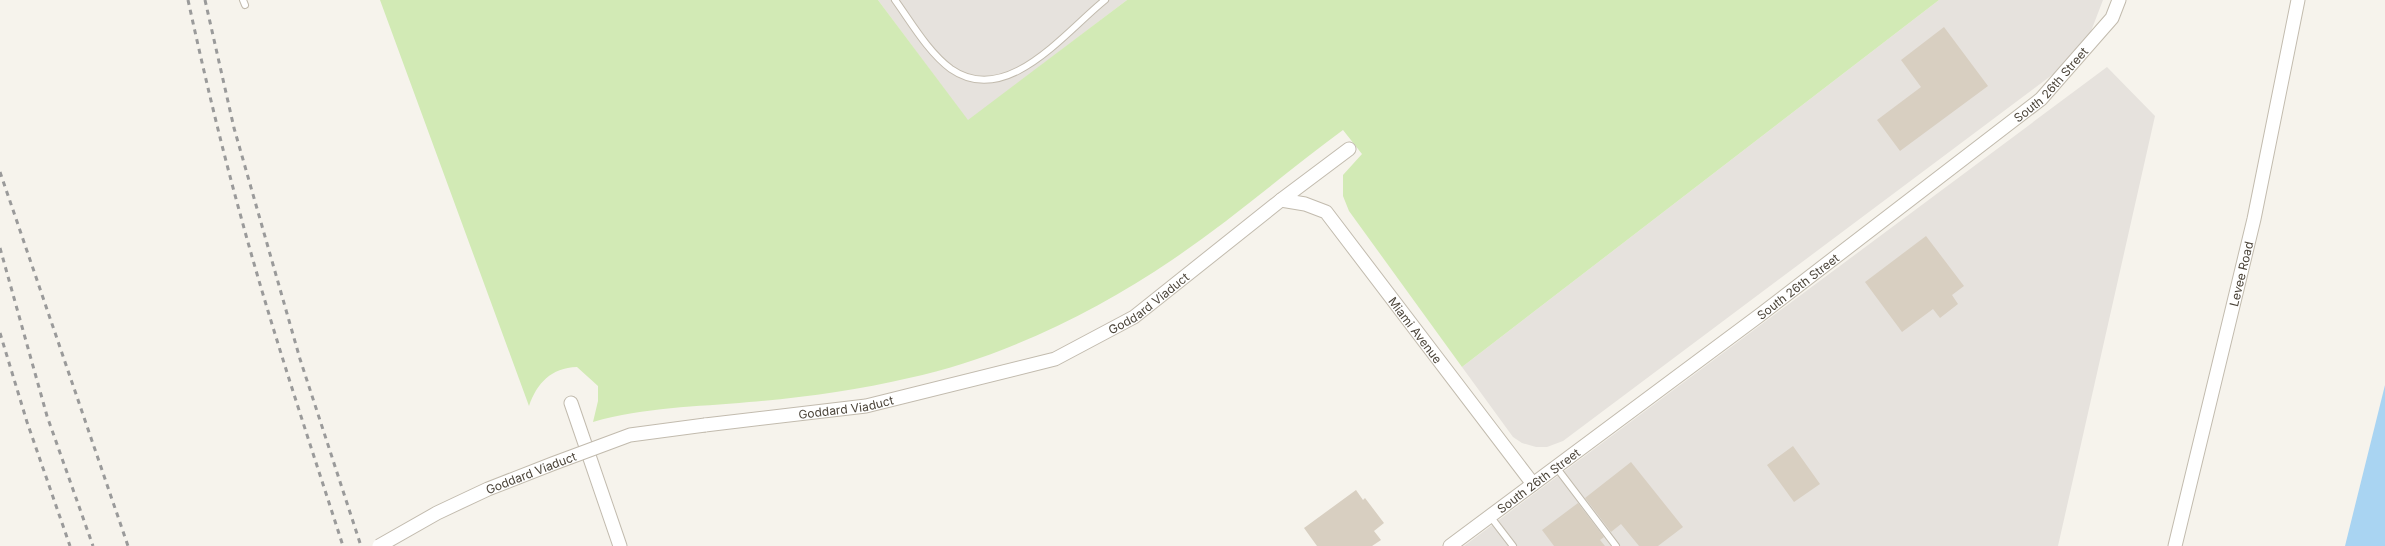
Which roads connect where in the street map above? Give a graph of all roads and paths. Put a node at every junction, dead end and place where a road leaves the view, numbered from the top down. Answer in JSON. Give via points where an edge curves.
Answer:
{"nodes":[{"id":1,"x":895,"y":0,"type":"edge"},
{"id":2,"x":1105,"y":0,"type":"edge"},
{"id":3,"x":2119,"y":0,"type":"edge"},
{"id":4,"x":2298,"y":0,"type":"edge"},
{"id":5,"x":1349,"y":149,"type":"dead end"},
{"id":6,"x":1281,"y":200,"type":"junction"},
{"id":7,"x":571,"y":403,"type":"dead end"},
{"id":8,"x":1556,"y":467,"type":"junction"},
{"id":9,"x":1533,"y":484,"type":"junction"},
{"id":10,"x":1490,"y":516,"type":"junction"},
{"id":11,"x":379,"y":546,"type":"edge"},
{"id":12,"x":620,"y":546,"type":"edge"},
{"id":13,"x":1450,"y":546,"type":"edge"},
{"id":14,"x":1513,"y":546,"type":"edge"},
{"id":15,"x":1616,"y":546,"type":"edge"},
{"id":16,"x":2175,"y":546,"type":"edge"}],
"edges":[{"from":1,"to":2,"type":"lane","via":[[936,56],[963,76],[979,80],[994,80],[1026,67]]},
{"from":3,"to":8,"type":"street","name":"South 26th Street","via":[[2112,18],[2041,99]]},
{"from":4,"to":16,"type":"street","name":"Levee Road","via":[[2254,219]]},
{"from":5,"to":6,"type":"street","name":"Goddard Viaduct"},
{"from":6,"to":9,"type":"street","name":"Miami Avenue","via":[[1305,204],[1326,212]]},
{"from":6,"to":11,"type":"street","name":"Goddard Viaduct","bridge":true,"via":[[1134,317],[1055,359],[866,406],[630,435],[488,489],[437,513]]},
{"from":7,"to":12,"type":"street"},
{"from":8,"to":9,"type":"street","name":"South 26th Street"},
{"from":8,"to":15,"type":"lane"},
{"from":9,"to":10,"type":"street","name":"South 26th Street"},
{"from":10,"to":13,"type":"street","name":"South 26th Street"},
{"from":10,"to":14,"type":"lane"}]}
